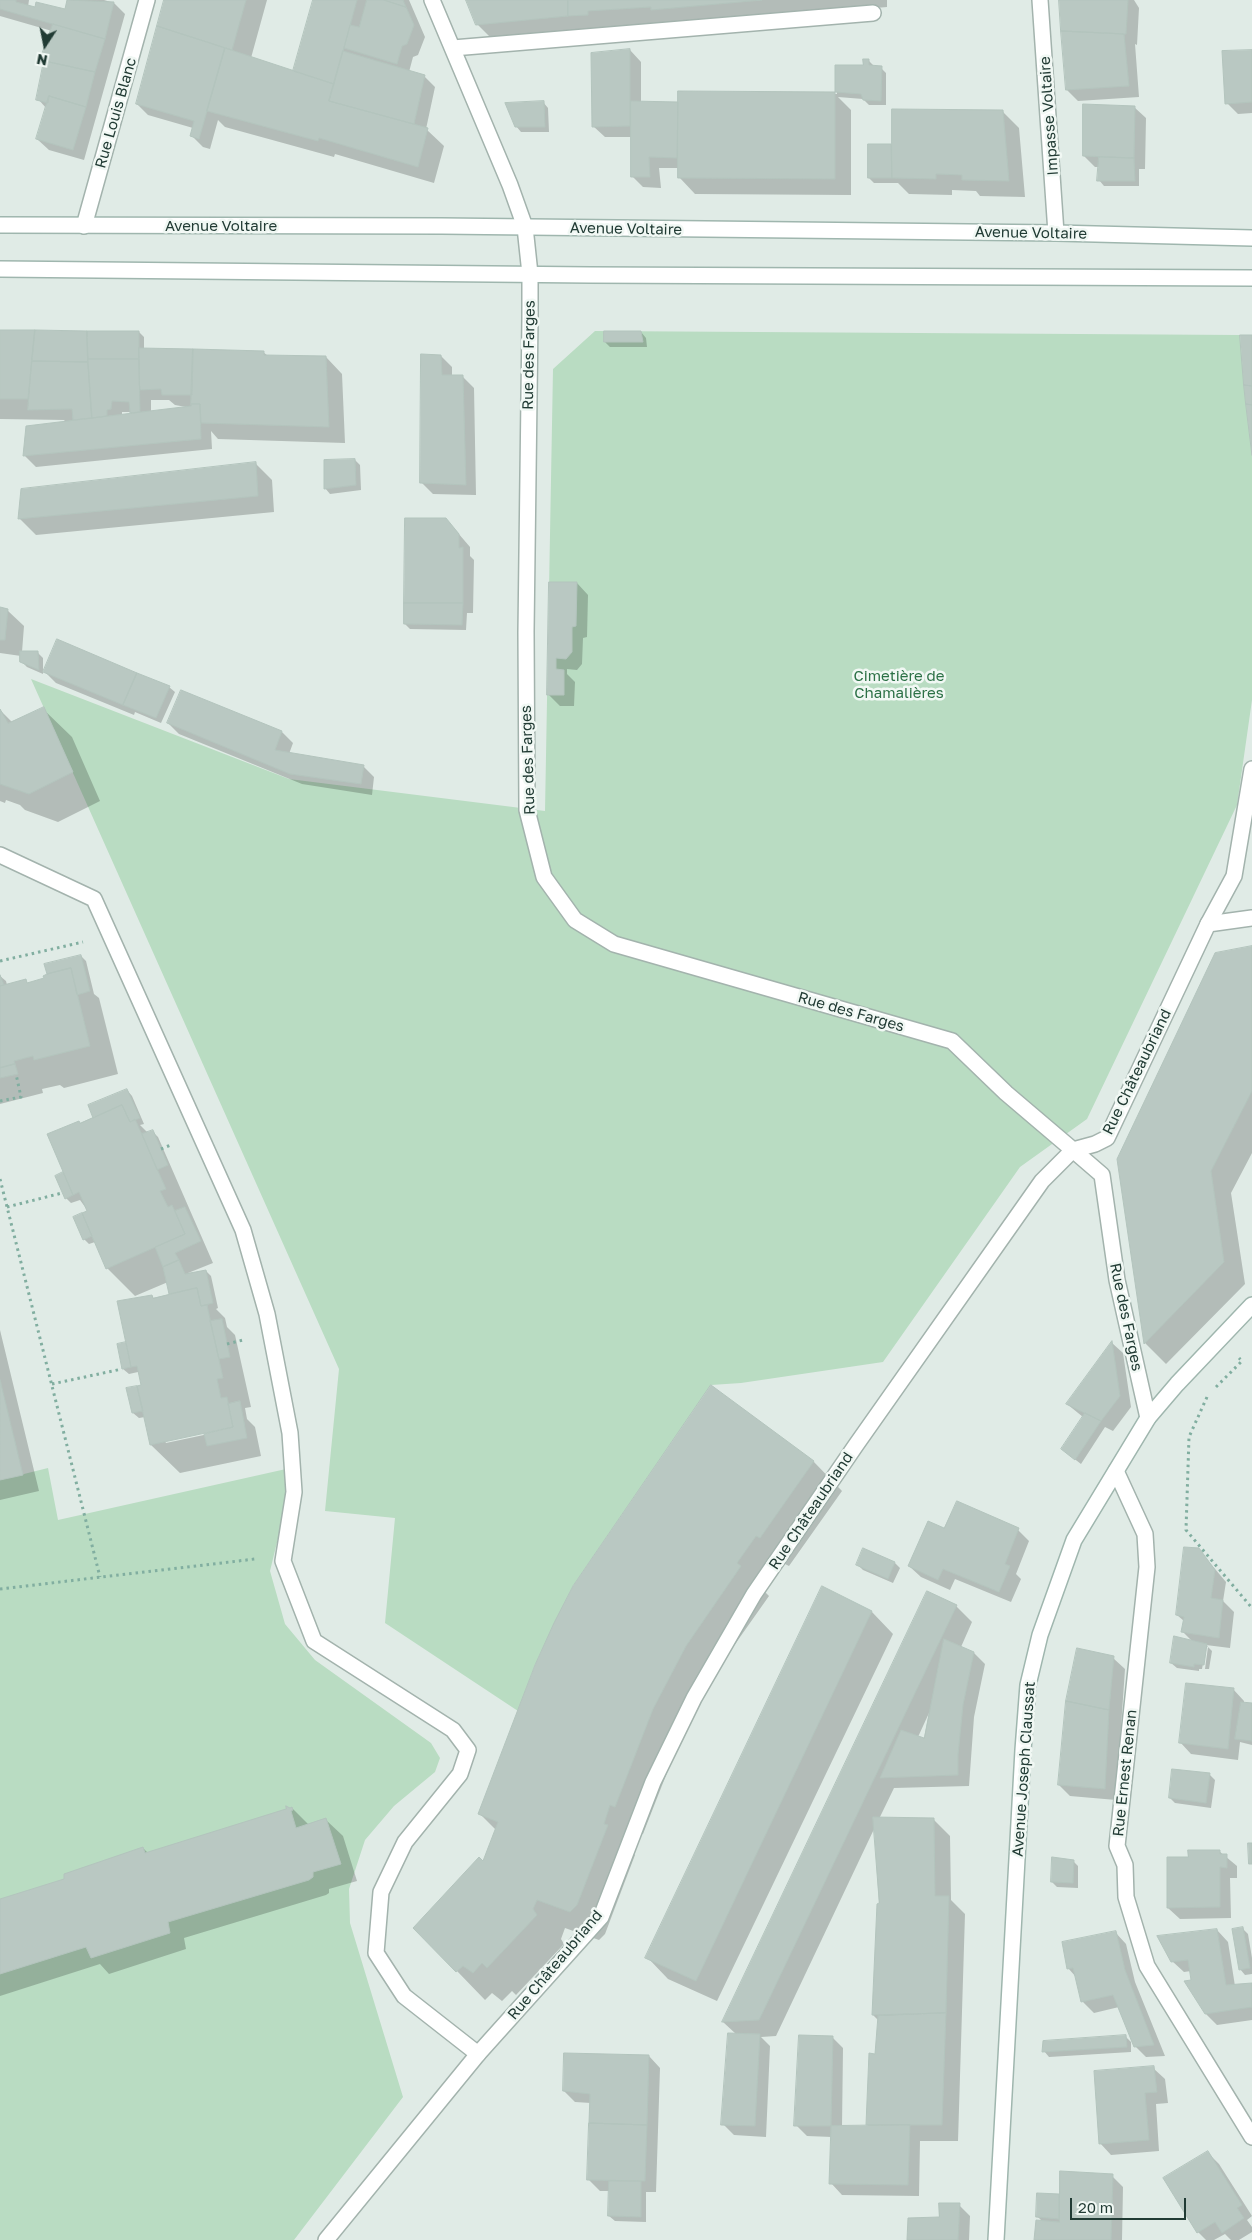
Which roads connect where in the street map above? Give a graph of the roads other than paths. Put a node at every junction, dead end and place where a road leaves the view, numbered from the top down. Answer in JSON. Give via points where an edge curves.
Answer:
{"nodes":[{"id":1,"x":147,"y":0,"type":"edge"},
{"id":2,"x":432,"y":0,"type":"edge"},
{"id":3,"x":1040,"y":0,"type":"edge"},
{"id":4,"x":873,"y":13,"type":"dead end"},
{"id":5,"x":453,"y":48,"type":"junction"},
{"id":6,"x":0,"y":225,"type":"edge"},
{"id":7,"x":84,"y":226,"type":"junction"},
{"id":8,"x":526,"y":227,"type":"junction"},
{"id":9,"x":1056,"y":233,"type":"junction"},
{"id":10,"x":1252,"y":238,"type":"edge"},
{"id":11,"x":0,"y":269,"type":"edge"},
{"id":12,"x":530,"y":274,"type":"junction"},
{"id":13,"x":1252,"y":278,"type":"edge"},
{"id":14,"x":1252,"y":769,"type":"edge"},
{"id":15,"x":0,"y":855,"type":"edge"},
{"id":16,"x":1252,"y":918,"type":"edge"},
{"id":17,"x":1208,"y":924,"type":"junction"},
{"id":18,"x":1073,"y":1150,"type":"junction"},
{"id":19,"x":1252,"y":1305,"type":"edge"},
{"id":20,"x":1148,"y":1418,"type":"junction"},
{"id":21,"x":1116,"y":1472,"type":"junction"},
{"id":22,"x":478,"y":2054,"type":"junction"},
{"id":23,"x":1252,"y":2137,"type":"edge"},
{"id":24,"x":326,"y":2240,"type":"edge"},
{"id":25,"x":996,"y":2240,"type":"edge"}],
"edges":[{"from":1,"to":7,"type":"street","name":"Rue Louis Blanc"},
{"from":2,"to":5,"type":"street","name":"Rue des Farges"},
{"from":3,"to":9,"type":"street","name":"Impasse Voltaire"},
{"from":4,"to":5,"type":"street"},
{"from":5,"to":8,"type":"street","name":"Rue des Farges"},
{"from":6,"to":7,"type":"street","name":"Avenue Voltaire"},
{"from":7,"to":8,"type":"street","name":"Avenue Voltaire"},
{"from":8,"to":9,"type":"street","name":"Avenue Voltaire"},
{"from":8,"to":12,"type":"street","name":"Rue des Farges"},
{"from":9,"to":10,"type":"street","name":"Avenue Voltaire"},
{"from":11,"to":12,"type":"street"},
{"from":12,"to":13,"type":"street"},
{"from":12,"to":18,"type":"street","name":"Rue des Farges","via":[[527,810],[544,877],[575,920],[614,944],[952,1041]]},
{"from":14,"to":17,"type":"street","name":"Rue Châteaubriand","via":[[1234,876]]},
{"from":15,"to":22,"type":"street","via":[[94,899],[243,1230],[267,1314],[290,1433],[294,1492],[283,1561],[314,1641],[453,1730],[468,1750],[460,1774],[405,1842],[380,1892],[376,1953],[404,1996]]},
{"from":16,"to":17,"type":"street"},
{"from":17,"to":18,"type":"street","name":"Rue Châteaubriand","via":[[1107,1138]]},
{"from":18,"to":20,"type":"street","name":"Rue des Farges","via":[[1102,1175],[1117,1280]]},
{"from":18,"to":22,"type":"street","name":"Rue Châteaubriand","via":[[1042,1181],[754,1594],[694,1698],[653,1782],[601,1917]]},
{"from":19,"to":20,"type":"street","name":"Avenue Joseph Claussat"},
{"from":20,"to":21,"type":"street","name":"Avenue Joseph Claussat"},
{"from":21,"to":23,"type":"street","name":"Rue Ernest Renan","via":[[1145,1534],[1147,1567],[1117,1846],[1125,1865],[1126,1897],[1147,1966]]},
{"from":21,"to":25,"type":"street","name":"Avenue Joseph Claussat","via":[[1074,1540],[1040,1635],[1028,1685]]},
{"from":22,"to":24,"type":"street","name":"Rue Châteaubriand"}]}
